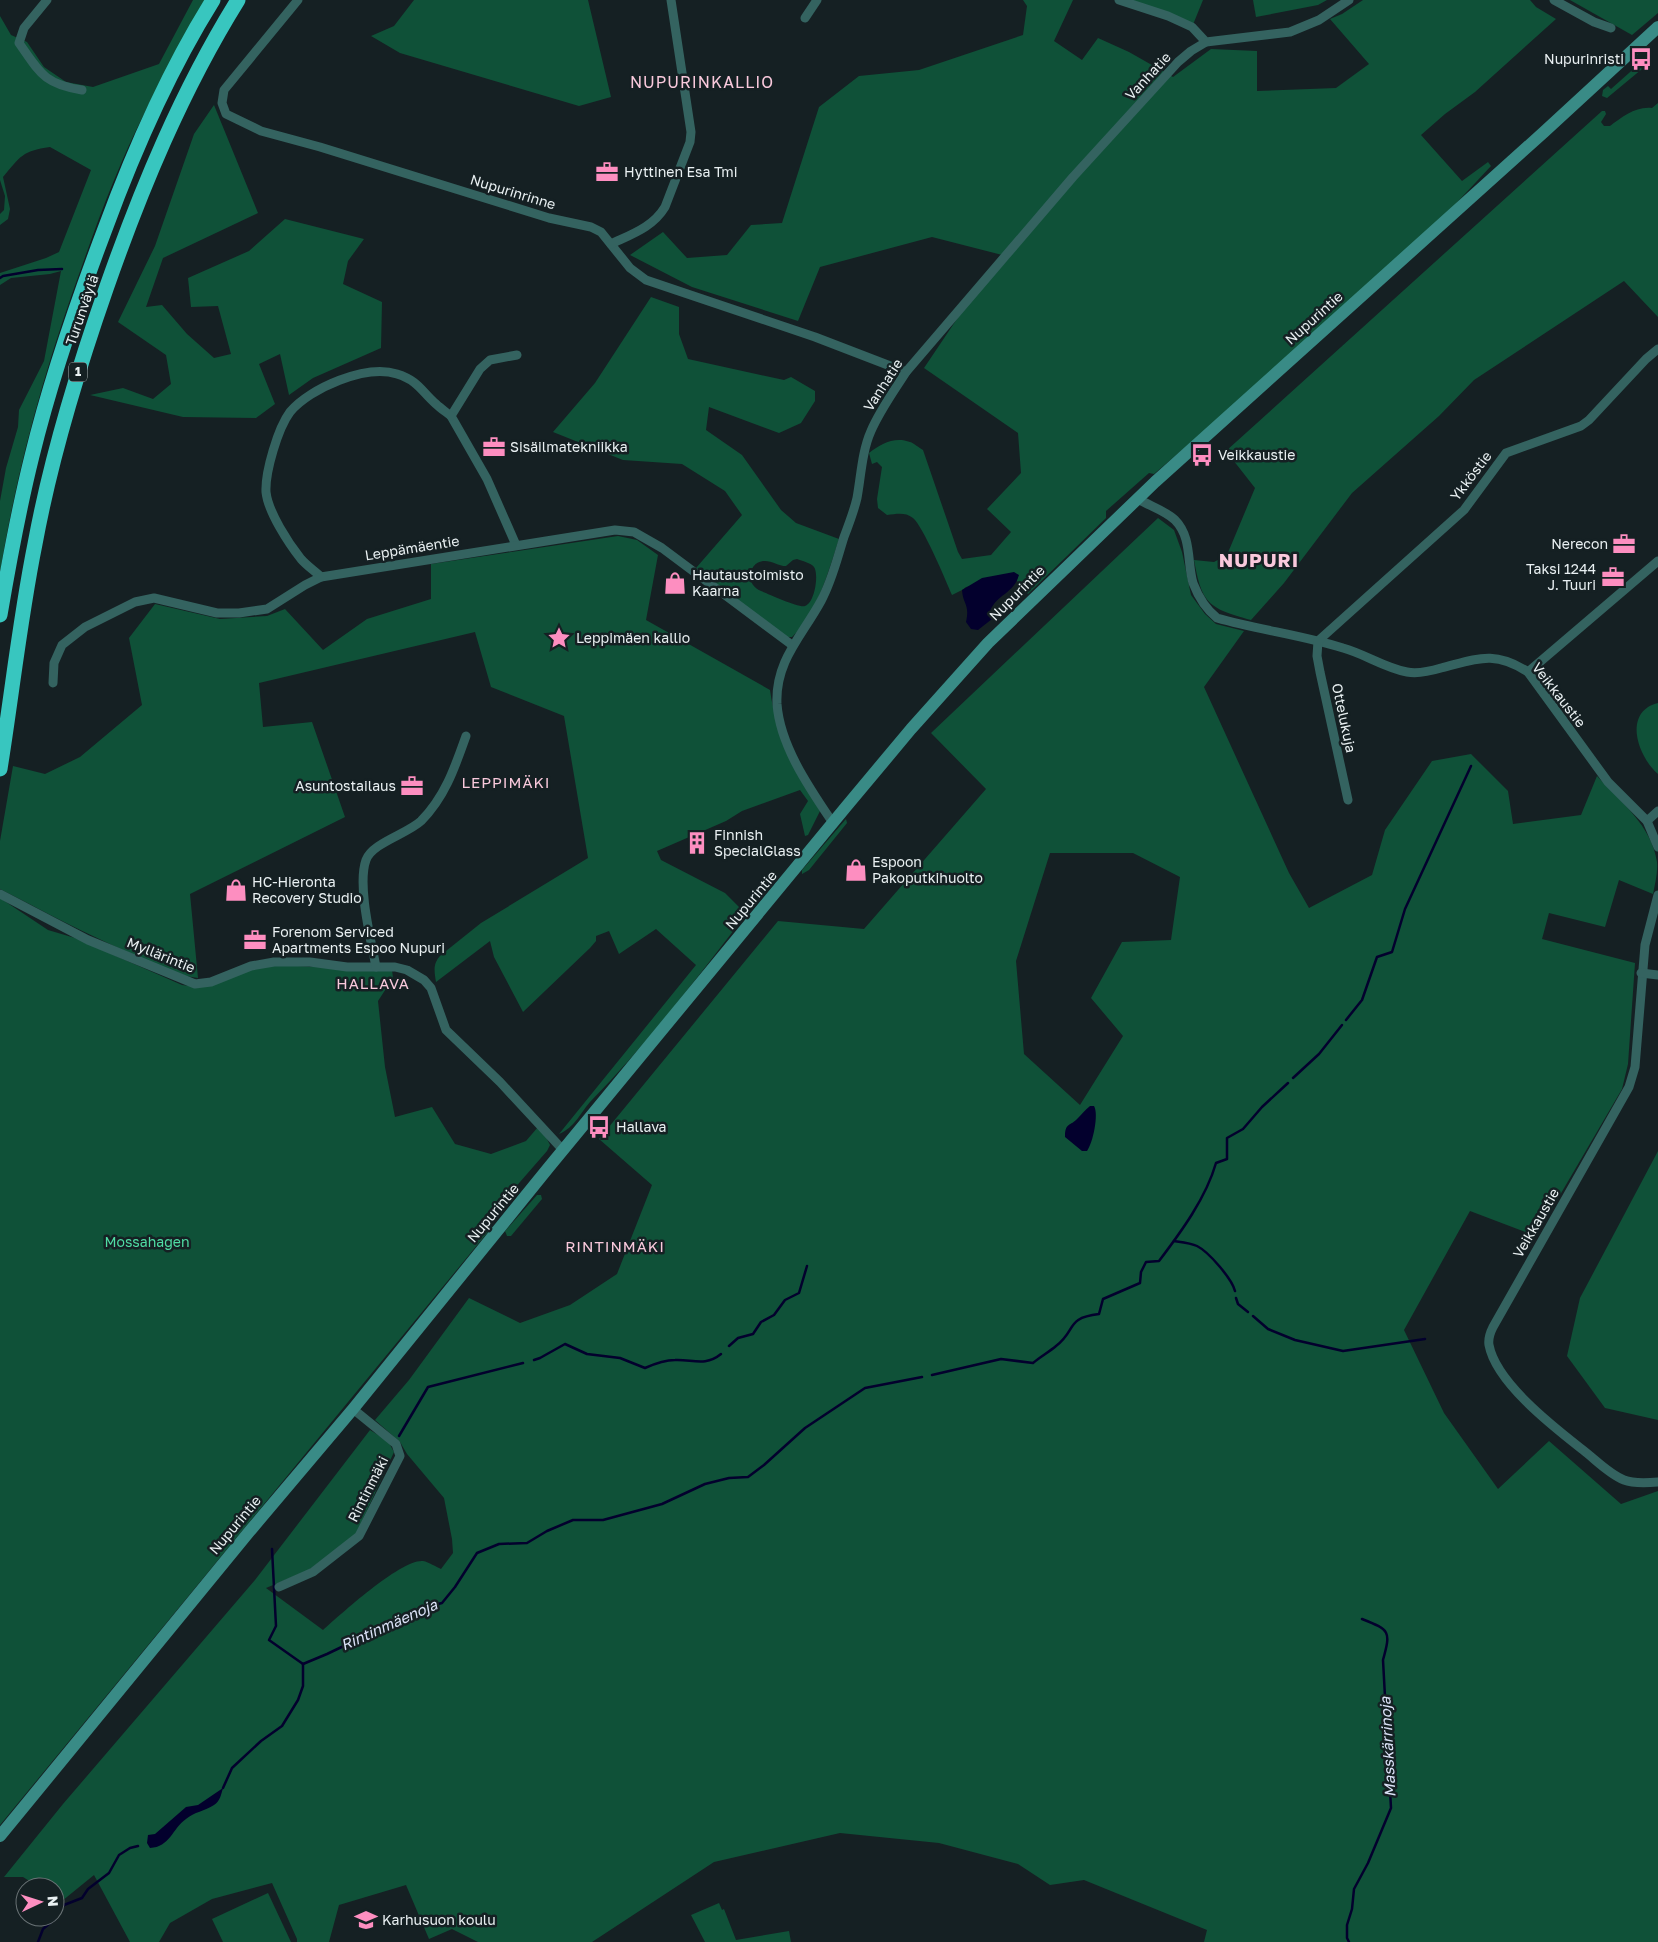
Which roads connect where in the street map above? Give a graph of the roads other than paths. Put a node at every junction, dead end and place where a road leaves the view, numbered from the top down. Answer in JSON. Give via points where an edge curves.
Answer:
{"nodes":[{"id":1,"x":47,"y":0,"type":"edge"},
{"id":2,"x":213,"y":0,"type":"edge"},
{"id":3,"x":238,"y":0,"type":"edge"},
{"id":4,"x":298,"y":0,"type":"edge"},
{"id":5,"x":671,"y":0,"type":"edge"},
{"id":6,"x":818,"y":0,"type":"edge"},
{"id":7,"x":1119,"y":0,"type":"edge"},
{"id":8,"x":1349,"y":0,"type":"edge"},
{"id":9,"x":1554,"y":0,"type":"edge"},
{"id":10,"x":805,"y":18,"type":"dead end"},
{"id":11,"x":1658,"y":27,"type":"edge"},
{"id":12,"x":1611,"y":28,"type":"dead end"},
{"id":13,"x":1206,"y":42,"type":"junction"},
{"id":14,"x":82,"y":90,"type":"dead end"},
{"id":15,"x":611,"y":244,"type":"junction"},
{"id":16,"x":1658,"y":349,"type":"edge"},
{"id":17,"x":517,"y":355,"type":"dead end"},
{"id":18,"x":906,"y":372,"type":"junction"},
{"id":19,"x":450,"y":416,"type":"junction"},
{"id":20,"x":1138,"y":499,"type":"junction"},
{"id":21,"x":516,"y":545,"type":"junction"},
{"id":22,"x":1658,"y":561,"type":"edge"},
{"id":23,"x":321,"y":577,"type":"junction"},
{"id":24,"x":0,"y":615,"type":"edge"},
{"id":25,"x":1318,"y":641,"type":"junction"},
{"id":26,"x":792,"y":645,"type":"junction"},
{"id":27,"x":1528,"y":672,"type":"junction"},
{"id":28,"x":53,"y":683,"type":"dead end"},
{"id":29,"x":466,"y":736,"type":"dead end"},
{"id":30,"x":0,"y":770,"type":"edge"},
{"id":31,"x":1348,"y":800,"type":"dead end"},
{"id":32,"x":1658,"y":811,"type":"edge"},
{"id":33,"x":1647,"y":821,"type":"junction"},
{"id":34,"x":833,"y":823,"type":"junction"},
{"id":35,"x":1658,"y":847,"type":"edge"},
{"id":36,"x":0,"y":894,"type":"edge"},
{"id":37,"x":1658,"y":895,"type":"edge"},
{"id":38,"x":376,"y":967,"type":"junction"},
{"id":39,"x":1642,"y":972,"type":"junction"},
{"id":40,"x":1658,"y":976,"type":"edge"},
{"id":41,"x":564,"y":1150,"type":"junction"},
{"id":42,"x":353,"y":1409,"type":"junction"},
{"id":43,"x":1658,"y":1482,"type":"edge"},
{"id":44,"x":279,"y":1587,"type":"dead end"},
{"id":45,"x":0,"y":1836,"type":"edge"}],
"edges":[{"from":1,"to":14,"type":"street","via":[[24,28],[19,42],[41,74],[60,87]]},
{"from":2,"to":24,"type":"highway","name":"Turunväylä","number":"1","via":[[156,103],[122,181],[85,281],[32,455]]},
{"from":3,"to":30,"type":"highway","name":"Turunväylä","number":"1","via":[[178,109],[143,188],[82,357],[54,456],[34,544]]},
{"from":4,"to":15,"type":"street","name":"Nupurinrinne","via":[[224,90],[222,103],[226,114],[261,131],[549,218],[592,227]]},
{"from":5,"to":15,"type":"street","via":[[690,142],[661,214],[652,224]]},
{"from":6,"to":10,"type":"street"},
{"from":7,"to":13,"type":"street","via":[[1168,16],[1192,28]]},
{"from":8,"to":13,"type":"street","via":[[1319,20],[1290,32]]},
{"from":9,"to":12,"type":"street"},
{"from":11,"to":20,"type":"main road","name":"Nupurintie"},
{"from":13,"to":18,"type":"street","name":"Vanhatie","via":[[1178,62],[1073,177]]},
{"from":15,"to":18,"type":"street","name":"Nupurinrinne","via":[[630,268],[646,280],[815,337]]},
{"from":16,"to":25,"type":"street","name":"Ykköstie","via":[[1581,426],[1506,453],[1464,510]]},
{"from":17,"to":19,"type":"street","via":[[490,360],[480,369]]},
{"from":18,"to":26,"type":"street","name":"Vanhatie","via":[[871,431],[856,500],[830,581]]},
{"from":19,"to":21,"type":"street","via":[[486,479]]},
{"from":19,"to":23,"type":"street","via":[[410,379],[387,372],[368,372],[320,389],[289,413],[269,464],[266,493],[270,508],[292,548]]},
{"from":20,"to":25,"type":"street","name":"Veikkaustie","via":[[1176,521],[1186,542],[1193,583],[1217,618]]},
{"from":20,"to":34,"type":"main road","name":"Nupurintie","via":[[988,643]]},
{"from":21,"to":23,"type":"street","name":"Leppämäentie"},
{"from":21,"to":26,"type":"street","name":"Leppämäentie","via":[[597,532],[634,532],[662,548]]},
{"from":22,"to":27,"type":"street"},
{"from":23,"to":28,"type":"street","name":"Leppämäentie","via":[[267,609],[239,613],[217,613],[154,598],[135,602],[85,627],[62,645],[54,663]]},
{"from":25,"to":27,"type":"street","name":"Veikkaustie","via":[[1408,672],[1422,672],[1475,659],[1498,658]]},
{"from":25,"to":31,"type":"street","name":"Ottelukuja","via":[[1320,672]]},
{"from":26,"to":34,"type":"street","name":"Vanhatie","via":[[778,689],[777,705],[782,728],[808,786]]},
{"from":27,"to":33,"type":"street","name":"Veikkaustie","via":[[1608,782]]},
{"from":29,"to":38,"type":"street","via":[[454,772],[429,812],[406,832],[376,847],[366,859],[364,889]]},
{"from":32,"to":33,"type":"street"},
{"from":33,"to":35,"type":"street","name":"Veikkaustie"},
{"from":34,"to":41,"type":"main road","name":"Nupurintie"},
{"from":36,"to":38,"type":"street","name":"Myllärintie","via":[[88,940],[195,984],[274,962]]},
{"from":37,"to":39,"type":"street","name":"Veikkaustie","via":[[1645,945]]},
{"from":38,"to":41,"type":"street","name":"Myllärintie","via":[[400,968],[424,980],[431,988],[446,1030]]},
{"from":39,"to":40,"type":"street"},
{"from":39,"to":43,"type":"street","name":"Veikkaustie","via":[[1630,1087],[1493,1327],[1489,1346],[1505,1377],[1562,1434],[1623,1480]]},
{"from":41,"to":42,"type":"main road","name":"Nupurintie"},
{"from":42,"to":44,"type":"street","name":"Rintinmäki","via":[[396,1444],[400,1456],[359,1536],[313,1572]]},
{"from":42,"to":45,"type":"main road","name":"Nupurintie"}]}
